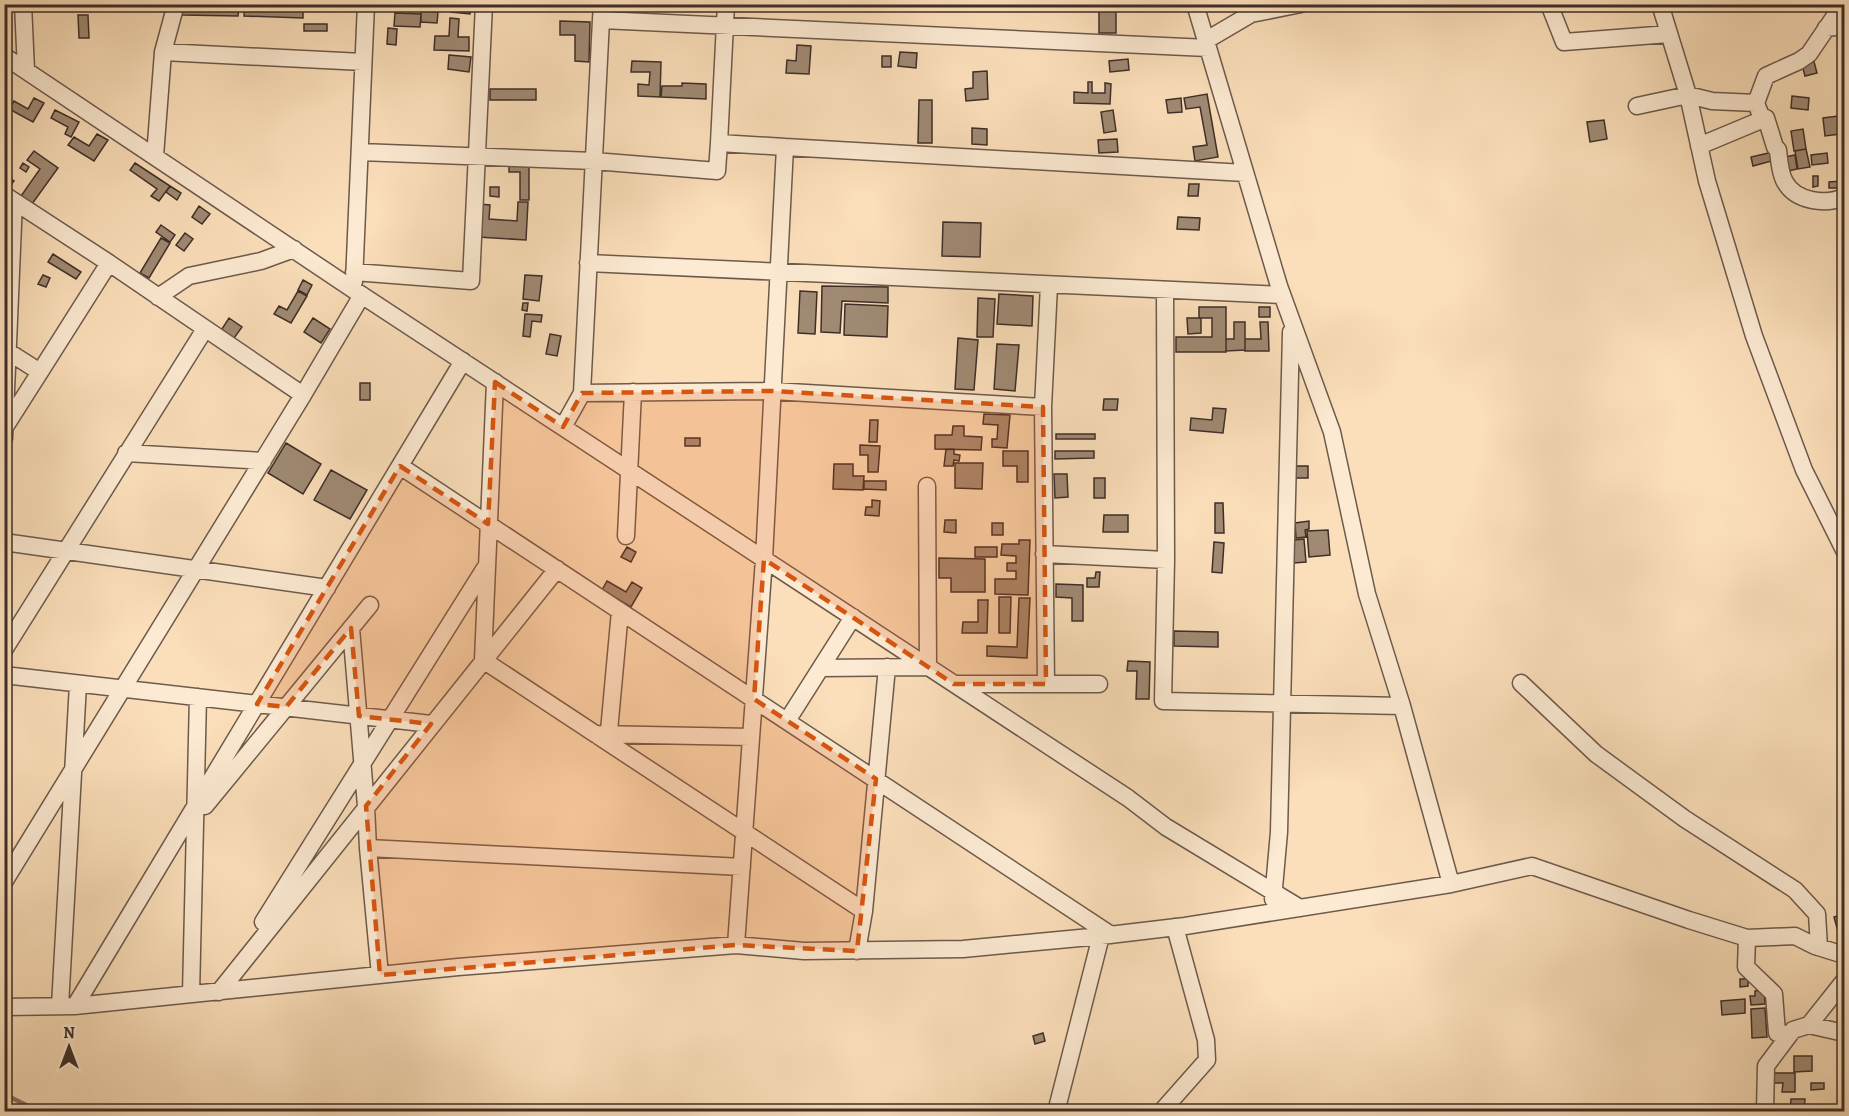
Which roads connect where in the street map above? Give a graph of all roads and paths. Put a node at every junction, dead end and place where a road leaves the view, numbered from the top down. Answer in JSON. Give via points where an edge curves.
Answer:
{"nodes":[{"id":1,"x":23,"y":4,"type":"edge"},
{"id":2,"x":176,"y":4,"type":"edge"},
{"id":3,"x":366,"y":4,"type":"edge"},
{"id":4,"x":484,"y":4,"type":"edge"},
{"id":5,"x":726,"y":4,"type":"edge"},
{"id":6,"x":1195,"y":4,"type":"edge"},
{"id":7,"x":1301,"y":4,"type":"edge"},
{"id":8,"x":1549,"y":4,"type":"edge"},
{"id":9,"x":1660,"y":4,"type":"edge"},
{"id":10,"x":1843,"y":4,"type":"edge"},
{"id":11,"x":601,"y":12,"type":"edge"},
{"id":12,"x":1845,"y":26,"type":"edge"},
{"id":13,"x":725,"y":27,"type":"junction"},
{"id":14,"x":1826,"y":28,"type":"junction"},
{"id":15,"x":1669,"y":34,"type":"junction"},
{"id":16,"x":1206,"y":44,"type":"junction"},
{"id":17,"x":164,"y":52,"type":"junction"},
{"id":18,"x":4,"y":56,"type":"edge"},
{"id":19,"x":363,"y":62,"type":"junction"},
{"id":20,"x":26,"y":70,"type":"junction"},
{"id":21,"x":1688,"y":95,"type":"junction"},
{"id":22,"x":1756,"y":103,"type":"junction"},
{"id":23,"x":1637,"y":106,"type":"dead end"},
{"id":24,"x":1766,"y":118,"type":"junction"},
{"id":25,"x":719,"y":143,"type":"junction"},
{"id":26,"x":1699,"y":146,"type":"junction"},
{"id":27,"x":785,"y":147,"type":"junction"},
{"id":28,"x":360,"y":152,"type":"junction"},
{"id":29,"x":477,"y":155,"type":"junction"},
{"id":30,"x":155,"y":156,"type":"junction"},
{"id":31,"x":594,"y":161,"type":"junction"},
{"id":32,"x":1245,"y":173,"type":"junction"},
{"id":33,"x":1845,"y":197,"type":"edge"},
{"id":34,"x":9,"y":198,"type":"edge"},
{"id":35,"x":294,"y":249,"type":"junction"},
{"id":36,"x":109,"y":263,"type":"junction"},
{"id":37,"x":588,"y":263,"type":"junction"},
{"id":38,"x":779,"y":271,"type":"junction"},
{"id":39,"x":354,"y":272,"type":"junction"},
{"id":40,"x":1049,"y":285,"type":"junction"},
{"id":41,"x":1165,"y":290,"type":"junction"},
{"id":42,"x":358,"y":292,"type":"junction"},
{"id":43,"x":1282,"y":295,"type":"junction"},
{"id":44,"x":158,"y":297,"type":"junction"},
{"id":45,"x":7,"y":318,"type":"edge"},
{"id":46,"x":1292,"y":322,"type":"junction"},
{"id":47,"x":205,"y":328,"type":"junction"},
{"id":48,"x":6,"y":350,"type":"edge"},
{"id":49,"x":463,"y":361,"type":"junction"},
{"id":50,"x":40,"y":372,"type":"junction"},
{"id":51,"x":495,"y":382,"type":"junction"},
{"id":52,"x":773,"y":391,"type":"junction"},
{"id":53,"x":633,"y":392,"type":"junction"},
{"id":54,"x":582,"y":393,"type":"junction"},
{"id":55,"x":303,"y":395,"type":"junction"},
{"id":56,"x":1043,"y":407,"type":"junction"},
{"id":57,"x":5,"y":427,"type":"edge"},
{"id":58,"x":563,"y":427,"type":"junction"},
{"id":59,"x":4,"y":438,"type":"edge"},
{"id":60,"x":126,"y":453,"type":"junction"},
{"id":61,"x":263,"y":460,"type":"junction"},
{"id":62,"x":400,"y":466,"type":"junction"},
{"id":63,"x":630,"y":470,"type":"junction"},
{"id":64,"x":927,"y":486,"type":"dead end"},
{"id":65,"x":488,"y":524,"type":"junction"},
{"id":66,"x":626,"y":536,"type":"dead end"},
{"id":67,"x":4,"y":542,"type":"edge"},
{"id":68,"x":1845,"y":550,"type":"edge"},
{"id":69,"x":66,"y":551,"type":"junction"},
{"id":70,"x":1044,"y":554,"type":"junction"},
{"id":71,"x":764,"y":559,"type":"junction"},
{"id":72,"x":1166,"y":560,"type":"junction"},
{"id":73,"x":486,"y":566,"type":"junction"},
{"id":74,"x":196,"y":569,"type":"junction"},
{"id":75,"x":557,"y":569,"type":"junction"},
{"id":76,"x":327,"y":588,"type":"junction"},
{"id":77,"x":370,"y":605,"type":"dead end"},
{"id":78,"x":620,"y":611,"type":"junction"},
{"id":79,"x":853,"y":617,"type":"junction"},
{"id":80,"x":351,"y":628,"type":"junction"},
{"id":81,"x":4,"y":650,"type":"edge"},
{"id":82,"x":483,"y":660,"type":"junction"},
{"id":83,"x":887,"y":667,"type":"junction"},
{"id":84,"x":928,"y":667,"type":"junction"},
{"id":85,"x":820,"y":668,"type":"junction"},
{"id":86,"x":4,"y":675,"type":"edge"},
{"id":87,"x":1521,"y":683,"type":"dead end"},
{"id":88,"x":78,"y":684,"type":"junction"},
{"id":89,"x":954,"y":684,"type":"junction"},
{"id":90,"x":1046,"y":684,"type":"junction"},
{"id":91,"x":1099,"y":684,"type":"dead end"},
{"id":92,"x":123,"y":689,"type":"junction"},
{"id":93,"x":198,"y":697,"type":"junction"},
{"id":94,"x":754,"y":699,"type":"junction"},
{"id":95,"x":257,"y":704,"type":"junction"},
{"id":96,"x":1282,"y":704,"type":"junction"},
{"id":97,"x":1402,"y":706,"type":"junction"},
{"id":98,"x":286,"y":708,"type":"junction"},
{"id":99,"x":359,"y":716,"type":"junction"},
{"id":100,"x":389,"y":719,"type":"junction"},
{"id":101,"x":787,"y":721,"type":"junction"},
{"id":102,"x":431,"y":724,"type":"junction"},
{"id":103,"x":604,"y":737,"type":"junction"},
{"id":104,"x":751,"y":737,"type":"junction"},
{"id":105,"x":362,"y":762,"type":"junction"},
{"id":106,"x":73,"y":770,"type":"junction"},
{"id":107,"x":876,"y":779,"type":"junction"},
{"id":108,"x":366,"y":806,"type":"junction"},
{"id":109,"x":195,"y":812,"type":"junction"},
{"id":110,"x":744,"y":832,"type":"junction"},
{"id":111,"x":368,"y":848,"type":"junction"},
{"id":112,"x":742,"y":867,"type":"junction"},
{"id":113,"x":4,"y":882,"type":"edge"},
{"id":114,"x":1451,"y":884,"type":"junction"},
{"id":115,"x":1273,"y":891,"type":"junction"},
{"id":116,"x":1300,"y":908,"type":"junction"},
{"id":117,"x":864,"y":911,"type":"junction"},
{"id":118,"x":1271,"y":912,"type":"junction"},
{"id":119,"x":1175,"y":927,"type":"junction"},
{"id":120,"x":1106,"y":935,"type":"junction"},
{"id":121,"x":1748,"y":938,"type":"junction"},
{"id":122,"x":736,"y":945,"type":"junction"},
{"id":123,"x":1819,"y":947,"type":"junction"},
{"id":124,"x":858,"y":951,"type":"junction"},
{"id":125,"x":1845,"y":955,"type":"edge"},
{"id":126,"x":380,"y":975,"type":"junction"},
{"id":127,"x":1845,"y":981,"type":"edge"},
{"id":128,"x":219,"y":992,"type":"junction"},
{"id":129,"x":191,"y":994,"type":"junction"},
{"id":130,"x":4,"y":1006,"type":"edge"},
{"id":131,"x":68,"y":1006,"type":"junction"},
{"id":132,"x":1809,"y":1025,"type":"junction"},
{"id":133,"x":1845,"y":1033,"type":"edge"},
{"id":134,"x":1790,"y":1034,"type":"junction"},
{"id":135,"x":1056,"y":1112,"type":"edge"},
{"id":136,"x":1161,"y":1112,"type":"edge"},
{"id":137,"x":1765,"y":1112,"type":"edge"}],
"edges":[{"from":1,"to":20,"type":"street"},
{"from":2,"to":17,"type":"street"},
{"from":3,"to":19,"type":"street"},
{"from":4,"to":29,"type":"street"},
{"from":5,"to":13,"type":"street"},
{"from":6,"to":16,"type":"street"},
{"from":7,"to":16,"type":"street","via":[[1251,14]]},
{"from":8,"to":15,"type":"street","via":[[1564,42]]},
{"from":9,"to":15,"type":"street"},
{"from":10,"to":14,"type":"street"},
{"from":11,"to":13,"type":"street"},
{"from":11,"to":31,"type":"street"},
{"from":12,"to":14,"type":"street"},
{"from":13,"to":16,"type":"street"},
{"from":13,"to":25,"type":"street"},
{"from":14,"to":22,"type":"street","via":[[1809,54],[1766,76]]},
{"from":15,"to":21,"type":"street"},
{"from":16,"to":32,"type":"street"},
{"from":17,"to":19,"type":"street"},
{"from":17,"to":30,"type":"street"},
{"from":18,"to":20,"type":"street"},
{"from":19,"to":28,"type":"street"},
{"from":20,"to":30,"type":"street"},
{"from":21,"to":22,"type":"street","via":[[1712,101]]},
{"from":21,"to":23,"type":"street"},
{"from":21,"to":26,"type":"street"},
{"from":22,"to":24,"type":"street","via":[[1761,116]]},
{"from":24,"to":26,"type":"street"},
{"from":24,"to":33,"type":"street","via":[[1784,182],[1799,196],[1819,201]]},
{"from":25,"to":27,"type":"street"},
{"from":25,"to":31,"type":"street","via":[[717,171]]},
{"from":26,"to":68,"type":"street","via":[[1754,336],[1804,470]]},
{"from":27,"to":32,"type":"street"},
{"from":27,"to":38,"type":"street"},
{"from":28,"to":29,"type":"street"},
{"from":28,"to":39,"type":"street"},
{"from":29,"to":31,"type":"street"},
{"from":29,"to":39,"type":"street","via":[[471,281]]},
{"from":30,"to":35,"type":"street"},
{"from":31,"to":37,"type":"street"},
{"from":32,"to":43,"type":"street"},
{"from":34,"to":36,"type":"street"},
{"from":34,"to":45,"type":"street"},
{"from":35,"to":42,"type":"street"},
{"from":35,"to":44,"type":"street","via":[[261,261],[189,276]]},
{"from":36,"to":44,"type":"street"},
{"from":36,"to":50,"type":"street"},
{"from":37,"to":38,"type":"street"},
{"from":37,"to":54,"type":"street"},
{"from":38,"to":40,"type":"street"},
{"from":38,"to":52,"type":"street"},
{"from":39,"to":42,"type":"street"},
{"from":40,"to":41,"type":"street"},
{"from":40,"to":56,"type":"street"},
{"from":41,"to":43,"type":"street"},
{"from":41,"to":72,"type":"street"},
{"from":42,"to":49,"type":"street"},
{"from":42,"to":55,"type":"street"},
{"from":43,"to":46,"type":"street"},
{"from":44,"to":47,"type":"street"},
{"from":45,"to":48,"type":"street"},
{"from":46,"to":96,"type":"street"},
{"from":46,"to":97,"type":"street","via":[[1332,432],[1367,594]]},
{"from":47,"to":55,"type":"street"},
{"from":47,"to":60,"type":"street"},
{"from":48,"to":50,"type":"street"},
{"from":48,"to":57,"type":"street"},
{"from":49,"to":51,"type":"street"},
{"from":49,"to":62,"type":"street"},
{"from":50,"to":57,"type":"street"},
{"from":51,"to":58,"type":"street"},
{"from":51,"to":65,"type":"street"},
{"from":52,"to":53,"type":"street"},
{"from":52,"to":56,"type":"street"},
{"from":52,"to":71,"type":"street"},
{"from":53,"to":54,"type":"street"},
{"from":53,"to":63,"type":"street"},
{"from":54,"to":58,"type":"street"},
{"from":55,"to":61,"type":"street"},
{"from":56,"to":70,"type":"street"},
{"from":57,"to":59,"type":"street"},
{"from":58,"to":63,"type":"street"},
{"from":60,"to":61,"type":"street"},
{"from":60,"to":69,"type":"street"},
{"from":61,"to":74,"type":"street"},
{"from":62,"to":65,"type":"street"},
{"from":62,"to":76,"type":"street"},
{"from":63,"to":66,"type":"street"},
{"from":63,"to":71,"type":"street"},
{"from":64,"to":84,"type":"street"},
{"from":65,"to":73,"type":"street"},
{"from":65,"to":75,"type":"street"},
{"from":67,"to":69,"type":"street"},
{"from":69,"to":74,"type":"street"},
{"from":69,"to":81,"type":"street"},
{"from":70,"to":72,"type":"street"},
{"from":70,"to":90,"type":"street"},
{"from":71,"to":79,"type":"street"},
{"from":71,"to":94,"type":"street"},
{"from":72,"to":96,"type":"street","via":[[1163,701]]},
{"from":73,"to":82,"type":"street"},
{"from":73,"to":100,"type":"street"},
{"from":74,"to":76,"type":"street"},
{"from":74,"to":92,"type":"street"},
{"from":75,"to":78,"type":"street"},
{"from":75,"to":82,"type":"street"},
{"from":76,"to":95,"type":"street"},
{"from":77,"to":80,"type":"street"},
{"from":78,"to":94,"type":"street"},
{"from":78,"to":103,"type":"street"},
{"from":79,"to":84,"type":"street"},
{"from":79,"to":85,"type":"street"},
{"from":80,"to":98,"type":"street"},
{"from":80,"to":99,"type":"street"},
{"from":82,"to":102,"type":"street"},
{"from":82,"to":103,"type":"street"},
{"from":83,"to":84,"type":"street"},
{"from":83,"to":85,"type":"street"},
{"from":83,"to":107,"type":"street"},
{"from":84,"to":89,"type":"street"},
{"from":85,"to":101,"type":"street"},
{"from":86,"to":88,"type":"street"},
{"from":87,"to":123,"type":"street","via":[[1596,754],[1685,819],[1795,890],[1817,914]]},
{"from":88,"to":92,"type":"street"},
{"from":88,"to":106,"type":"street"},
{"from":89,"to":90,"type":"street"},
{"from":89,"to":115,"type":"street","via":[[1166,827]]},
{"from":90,"to":91,"type":"street"},
{"from":92,"to":93,"type":"street"},
{"from":92,"to":106,"type":"street"},
{"from":93,"to":95,"type":"street"},
{"from":93,"to":109,"type":"street"},
{"from":94,"to":101,"type":"street"},
{"from":94,"to":104,"type":"street"},
{"from":95,"to":98,"type":"street"},
{"from":95,"to":109,"type":"street"},
{"from":96,"to":97,"type":"street"},
{"from":96,"to":115,"type":"street"},
{"from":97,"to":114,"type":"street"},
{"from":98,"to":99,"type":"street"},
{"from":98,"to":109,"type":"street"},
{"from":99,"to":100,"type":"street"},
{"from":99,"to":105,"type":"street"},
{"from":100,"to":102,"type":"street"},
{"from":100,"to":105,"type":"street"},
{"from":101,"to":107,"type":"street"},
{"from":102,"to":108,"type":"street"},
{"from":103,"to":104,"type":"street"},
{"from":103,"to":110,"type":"street"},
{"from":104,"to":110,"type":"street"},
{"from":105,"to":108,"type":"street"},
{"from":105,"to":128,"type":"street"},
{"from":106,"to":113,"type":"street"},
{"from":106,"to":131,"type":"street"},
{"from":107,"to":117,"type":"street"},
{"from":107,"to":120,"type":"street"},
{"from":108,"to":111,"type":"street"},
{"from":108,"to":128,"type":"street"},
{"from":109,"to":129,"type":"street"},
{"from":109,"to":131,"type":"street"},
{"from":110,"to":112,"type":"street"},
{"from":110,"to":117,"type":"street"},
{"from":111,"to":112,"type":"street"},
{"from":111,"to":126,"type":"street"},
{"from":112,"to":122,"type":"street"},
{"from":114,"to":116,"type":"street"},
{"from":114,"to":121,"type":"street","via":[[1532,866]]},
{"from":115,"to":116,"type":"street"},
{"from":115,"to":118,"type":"street"},
{"from":116,"to":118,"type":"street"},
{"from":117,"to":124,"type":"street"},
{"from":118,"to":119,"type":"street"},
{"from":119,"to":120,"type":"street"},
{"from":119,"to":136,"type":"street","via":[[1206,1040],[1207,1060]]},
{"from":120,"to":124,"type":"street","via":[[963,949]]},
{"from":120,"to":135,"type":"street"},
{"from":121,"to":123,"type":"street","via":[[1795,936]]},
{"from":121,"to":134,"type":"street","via":[[1746,967],[1774,994],[1777,1033]]},
{"from":122,"to":124,"type":"street"},
{"from":122,"to":126,"type":"street"},
{"from":123,"to":125,"type":"street"},
{"from":126,"to":128,"type":"street"},
{"from":127,"to":132,"type":"street"},
{"from":128,"to":129,"type":"street"},
{"from":129,"to":131,"type":"street"},
{"from":130,"to":131,"type":"street"},
{"from":132,"to":133,"type":"street"},
{"from":132,"to":134,"type":"street"},
{"from":134,"to":137,"type":"street","via":[[1766,1066]]}]}
